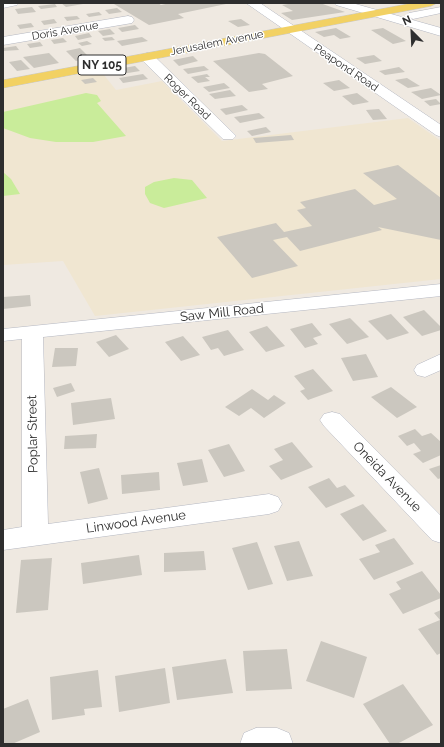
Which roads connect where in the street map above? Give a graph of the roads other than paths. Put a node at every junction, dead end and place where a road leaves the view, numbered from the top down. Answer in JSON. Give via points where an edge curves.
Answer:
{"nodes":[{"id":1,"x":13,"y":3,"type":"edge"},
{"id":2,"x":252,"y":3,"type":"edge"},
{"id":3,"x":340,"y":3,"type":"edge"},
{"id":4,"x":394,"y":3,"type":"edge"},
{"id":5,"x":431,"y":3,"type":"edge"},
{"id":6,"x":3,"y":5,"type":"edge"},
{"id":7,"x":362,"y":6,"type":"edge"},
{"id":8,"x":375,"y":10,"type":"junction"},
{"id":9,"x":441,"y":10,"type":"edge"},
{"id":10,"x":128,"y":20,"type":"dead end"},
{"id":11,"x":441,"y":24,"type":"edge"},
{"id":12,"x":290,"y":29,"type":"junction"},
{"id":13,"x":441,"y":32,"type":"edge"},
{"id":14,"x":3,"y":41,"type":"edge"},
{"id":15,"x":147,"y":57,"type":"junction"},
{"id":16,"x":3,"y":84,"type":"edge"},
{"id":17,"x":441,"y":132,"type":"edge"},
{"id":18,"x":228,"y":136,"type":"dead end"},
{"id":19,"x":441,"y":290,"type":"edge"},
{"id":20,"x":32,"y":332,"type":"junction"},
{"id":21,"x":3,"y":335,"type":"edge"},
{"id":22,"x":332,"y":420,"type":"dead end"},
{"id":23,"x":269,"y":504,"type":"dead end"},
{"id":24,"x":441,"y":533,"type":"edge"},
{"id":25,"x":35,"y":536,"type":"junction"},
{"id":26,"x":3,"y":540,"type":"edge"},
{"id":27,"x":256,"y":744,"type":"edge"},
{"id":28,"x":277,"y":744,"type":"edge"}],
"edges":[{"from":1,"to":6,"type":"street"},
{"from":2,"to":12,"type":"street","name":"Peapond Road"},
{"from":3,"to":7,"type":"street"},
{"from":4,"to":8,"type":"street","name":"Jerusalem Avenue"},
{"from":5,"to":8,"type":"main road","name":"Jerusalem Avenue","number":"NY 105"},
{"from":7,"to":8,"type":"street"},
{"from":8,"to":12,"type":"main road","name":"Jerusalem Avenue","number":"NY 105"},
{"from":8,"to":13,"type":"street"},
{"from":9,"to":11,"type":"street","via":[[413,15]]},
{"from":10,"to":14,"type":"street","name":"Doris Avenue"},
{"from":12,"to":15,"type":"main road","name":"Jerusalem Avenue","number":"NY 105"},
{"from":12,"to":17,"type":"street","name":"Peapond Road"},
{"from":15,"to":16,"type":"main road","name":"Jerusalem Avenue","number":"NY 105"},
{"from":15,"to":18,"type":"street","name":"Roger Road"},
{"from":19,"to":20,"type":"street","name":"Saw Mill Road"},
{"from":20,"to":21,"type":"street","name":"Saw Mill Road"},
{"from":20,"to":25,"type":"street","name":"Poplar Street"},
{"from":22,"to":24,"type":"street","name":"Oneida Avenue"},
{"from":23,"to":25,"type":"street","name":"Linwood Avenue"},
{"from":25,"to":26,"type":"street","name":"Linwood Avenue"},
{"from":27,"to":28,"type":"street"}]}
